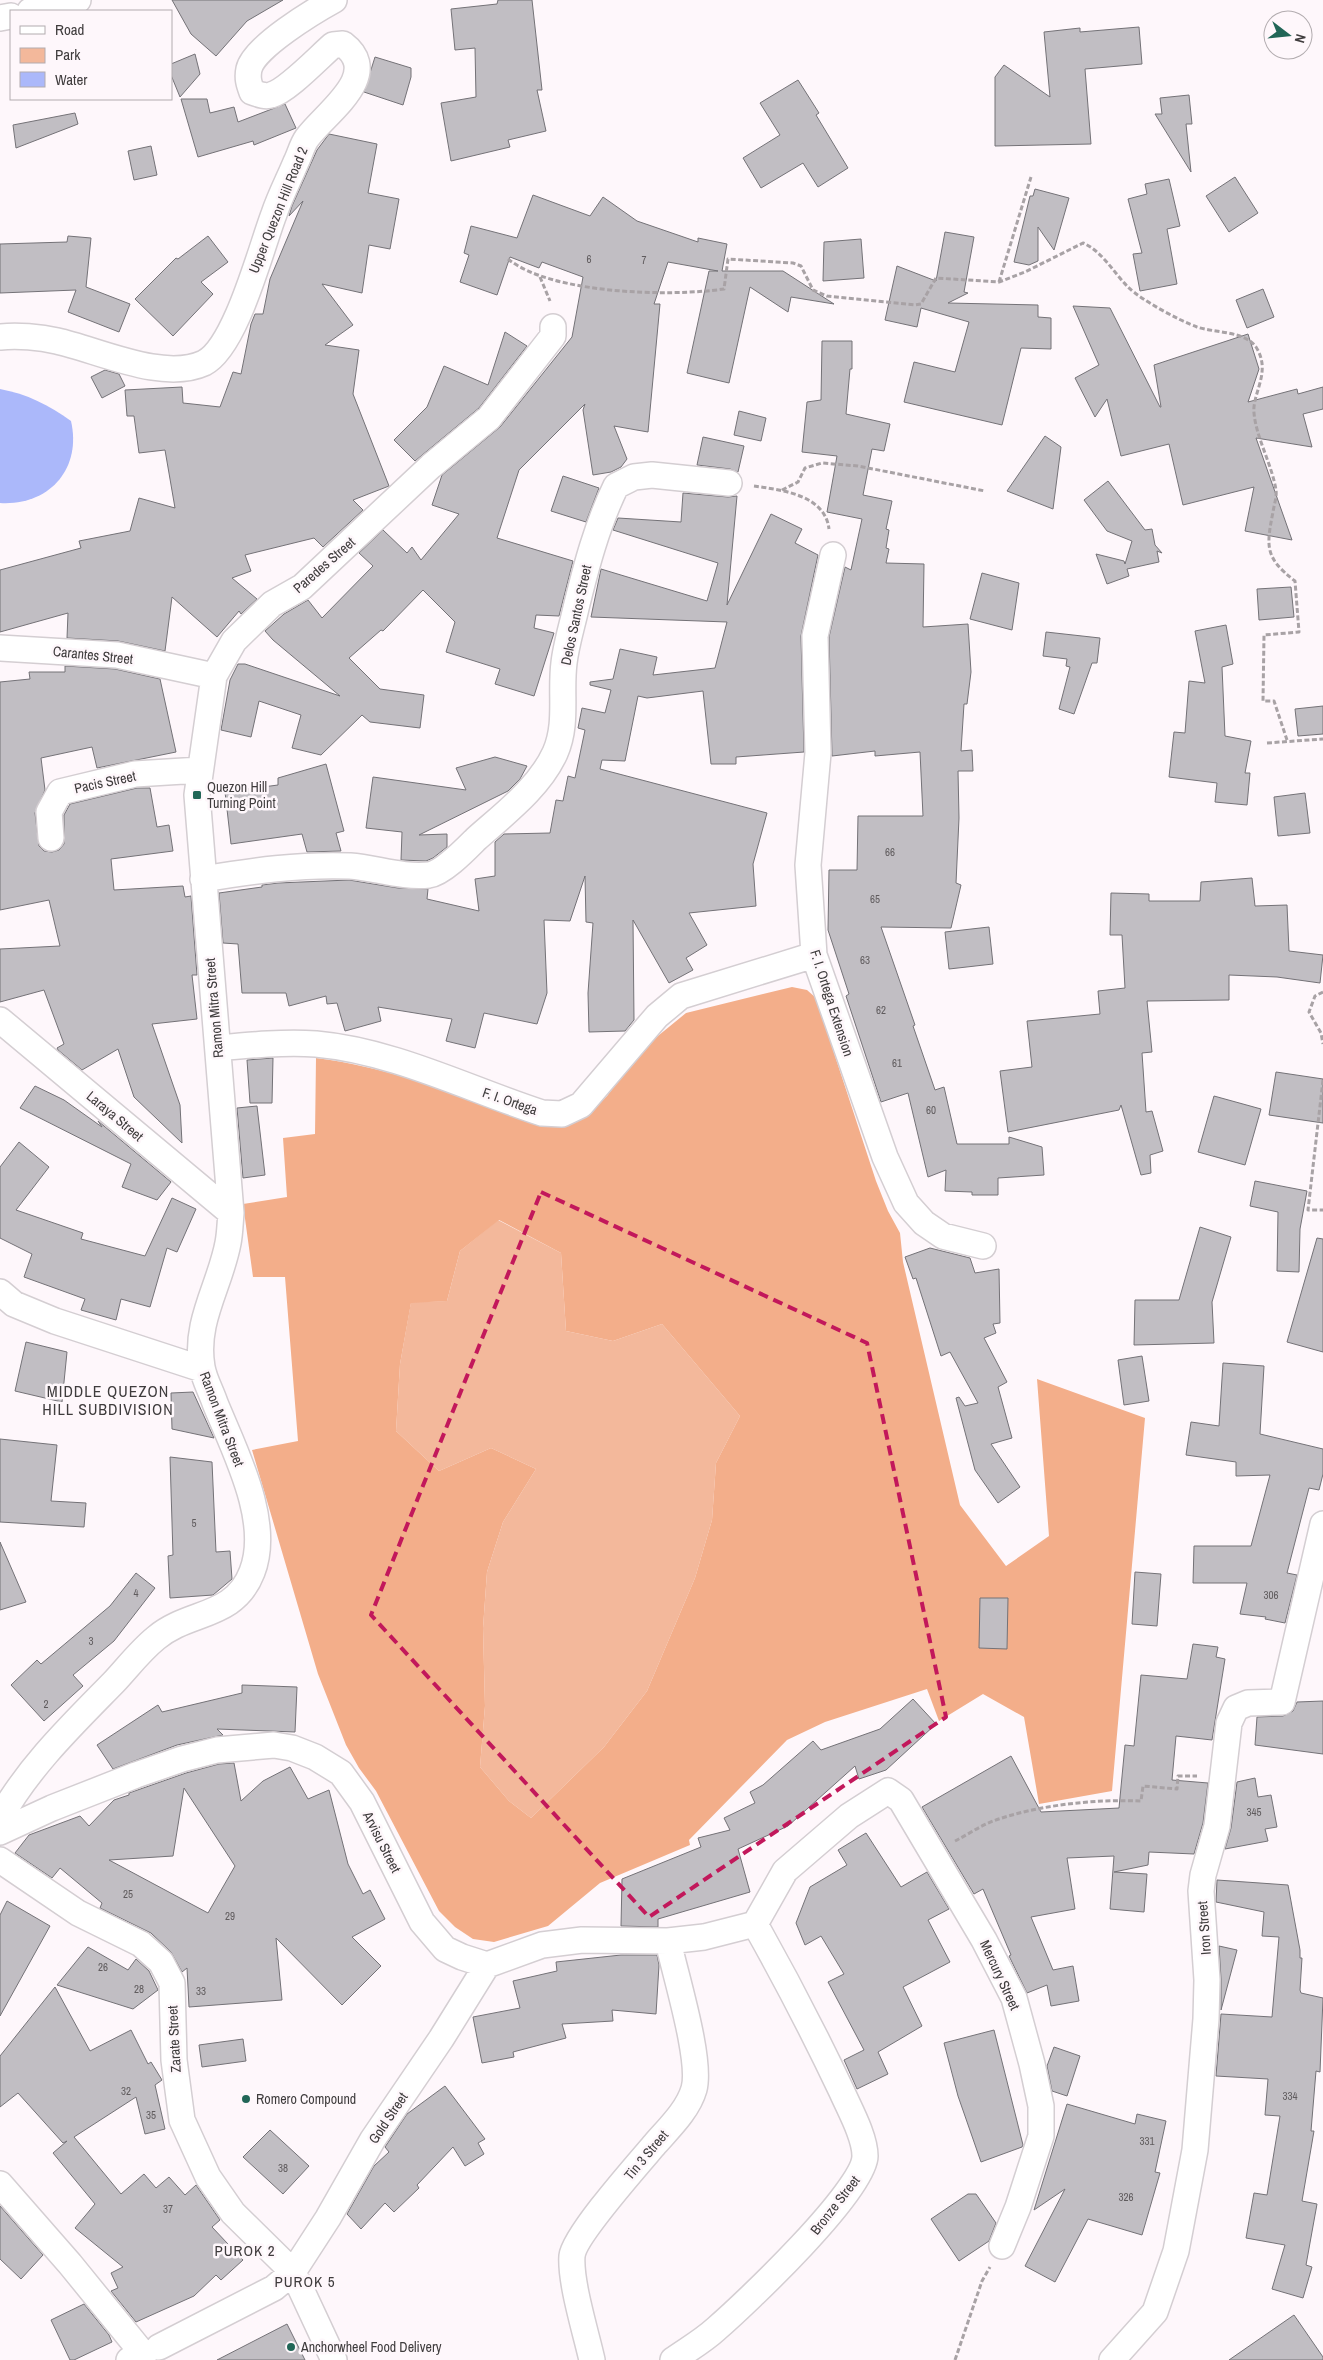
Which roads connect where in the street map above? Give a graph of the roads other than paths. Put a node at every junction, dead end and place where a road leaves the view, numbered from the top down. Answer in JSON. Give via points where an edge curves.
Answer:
{"nodes":[{"id":1,"x":78,"y":0,"type":"edge"},
{"id":2,"x":334,"y":0,"type":"edge"},
{"id":3,"x":34,"y":10,"type":"edge"},
{"id":4,"x":553,"y":327,"type":"dead end"},
{"id":5,"x":0,"y":337,"type":"edge"},
{"id":6,"x":729,"y":483,"type":"road end"},
{"id":7,"x":832,"y":555,"type":"dead end"},
{"id":8,"x":0,"y":648,"type":"edge"},
{"id":9,"x":214,"y":676,"type":"junction"},
{"id":10,"x":200,"y":770,"type":"junction"},
{"id":11,"x":51,"y":838,"type":"dead end"},
{"id":12,"x":204,"y":879,"type":"junction"},
{"id":13,"x":814,"y":955,"type":"junction"},
{"id":14,"x":0,"y":1020,"type":"edge"},
{"id":15,"x":218,"y":1048,"type":"junction"},
{"id":16,"x":231,"y":1213,"type":"junction"},
{"id":17,"x":983,"y":1246,"type":"dead end"},
{"id":18,"x":0,"y":1292,"type":"edge"},
{"id":19,"x":202,"y":1369,"type":"junction"},
{"id":20,"x":1323,"y":1524,"type":"edge"},
{"id":21,"x":0,"y":1818,"type":"edge"},
{"id":22,"x":0,"y":1832,"type":"edge"},
{"id":23,"x":0,"y":1860,"type":"edge"},
{"id":24,"x":755,"y":1924,"type":"junction"},
{"id":25,"x":668,"y":1941,"type":"junction"},
{"id":26,"x":487,"y":1965,"type":"junction"},
{"id":27,"x":0,"y":2184,"type":"edge"},
{"id":28,"x":1002,"y":2246,"type":"road end"},
{"id":29,"x":293,"y":2272,"type":"junction"},
{"id":30,"x":144,"y":2354,"type":"edge"},
{"id":31,"x":334,"y":2360,"type":"edge"},
{"id":32,"x":592,"y":2360,"type":"edge"},
{"id":33,"x":672,"y":2360,"type":"edge"},
{"id":34,"x":1112,"y":2360,"type":"edge"}],
"edges":[{"from":1,"to":3,"type":"street"},
{"from":2,"to":5,"type":"street","name":"Upper Quezon Hill Road 2","via":[[303,18],[260,52],[249,67],[248,81],[252,92],[271,95],[283,89],[333,45],[344,44],[354,52],[357,76],[350,92],[306,139],[275,212],[237,318],[223,345],[205,362],[181,370],[145,365],[55,340]]},
{"from":4,"to":9,"type":"street","name":"Paredes Street","via":[[553,336],[489,418],[431,466],[302,588],[272,604],[234,641]]},
{"from":6,"to":12,"type":"street","name":"Delos Santos Street","via":[[652,475],[634,477],[616,486],[588,560],[563,664],[562,730],[555,753],[522,798],[451,862],[431,875],[327,865],[288,866]]},
{"from":7,"to":13,"type":"street","name":"F. I. Ortega Extension","via":[[815,636],[818,753],[808,865]]},
{"from":8,"to":9,"type":"street","name":"Carantes Street","via":[[117,655]]},
{"from":9,"to":10,"type":"street","name":"Paredes Street"},
{"from":10,"to":11,"type":"street","name":"Pacis Street","via":[[135,774],[60,792],[49,812]]},
{"from":10,"to":12,"type":"street","name":"Paredes Street","via":[[197,795]]},
{"from":12,"to":15,"type":"street","name":"Ramon Mitra Street"},
{"from":13,"to":15,"type":"street","name":"F. I. Ortega","via":[[681,996],[657,1016],[581,1105],[562,1114],[542,1113],[421,1069],[353,1050],[286,1043]]},
{"from":13,"to":17,"type":"street","name":"F. I. Ortega Extension","via":[[885,1157],[906,1203],[924,1223],[943,1236]]},
{"from":14,"to":16,"type":"street","name":"Laraya Street"},
{"from":15,"to":16,"type":"street","name":"Ramon Mitra Street"},
{"from":16,"to":19,"type":"street","name":"Ramon Mitra Street","via":[[229,1242],[204,1318],[199,1344]]},
{"from":18,"to":19,"type":"street","via":[[14,1304],[55,1321]]},
{"from":19,"to":21,"type":"street","name":"Ramon Mitra Street","via":[[248,1486],[259,1547],[252,1572],[242,1592],[229,1604],[157,1636],[136,1656],[64,1731]]},
{"from":20,"to":34,"type":"street","name":"Iron Street","via":[[1282,1702],[1248,1703],[1236,1708],[1229,1724],[1217,1826],[1201,1891],[1206,2009],[1195,2150],[1176,2251],[1155,2312]]},
{"from":22,"to":26,"type":"street","name":"Arvisu Street","via":[[52,1808],[182,1759],[226,1749],[274,1745],[292,1748],[340,1773],[362,1802],[422,1922],[445,1949]]},
{"from":23,"to":29,"type":"street","name":"Zarate Street","via":[[78,1913],[140,1944],[162,1962],[172,1983],[174,2060],[182,2120],[208,2177],[233,2213]]},
{"from":24,"to":25,"type":"street","via":[[704,1937]]},
{"from":24,"to":28,"type":"street","name":"Mercury Street","via":[[784,1871],[849,1816],[888,1792],[900,1800],[984,1940],[1014,1998],[1032,2064],[1041,2106],[1041,2136]]},
{"from":24,"to":33,"type":"street","name":"Bronze Street","via":[[808,2019],[858,2127],[865,2156],[856,2178],[805,2242],[714,2331]]},
{"from":25,"to":26,"type":"street","via":[[582,1940],[542,1945]]},
{"from":25,"to":32,"type":"street","name":"Tin 3 Street","via":[[696,2064],[694,2090],[681,2114],[584,2232],[572,2254],[572,2271]]},
{"from":26,"to":29,"type":"street","name":"Gold Street","via":[[373,2139]]},
{"from":27,"to":30,"type":"street"},
{"from":29,"to":30,"type":"street","name":"Gold Street","via":[[274,2288]]},
{"from":29,"to":31,"type":"street"}]}
